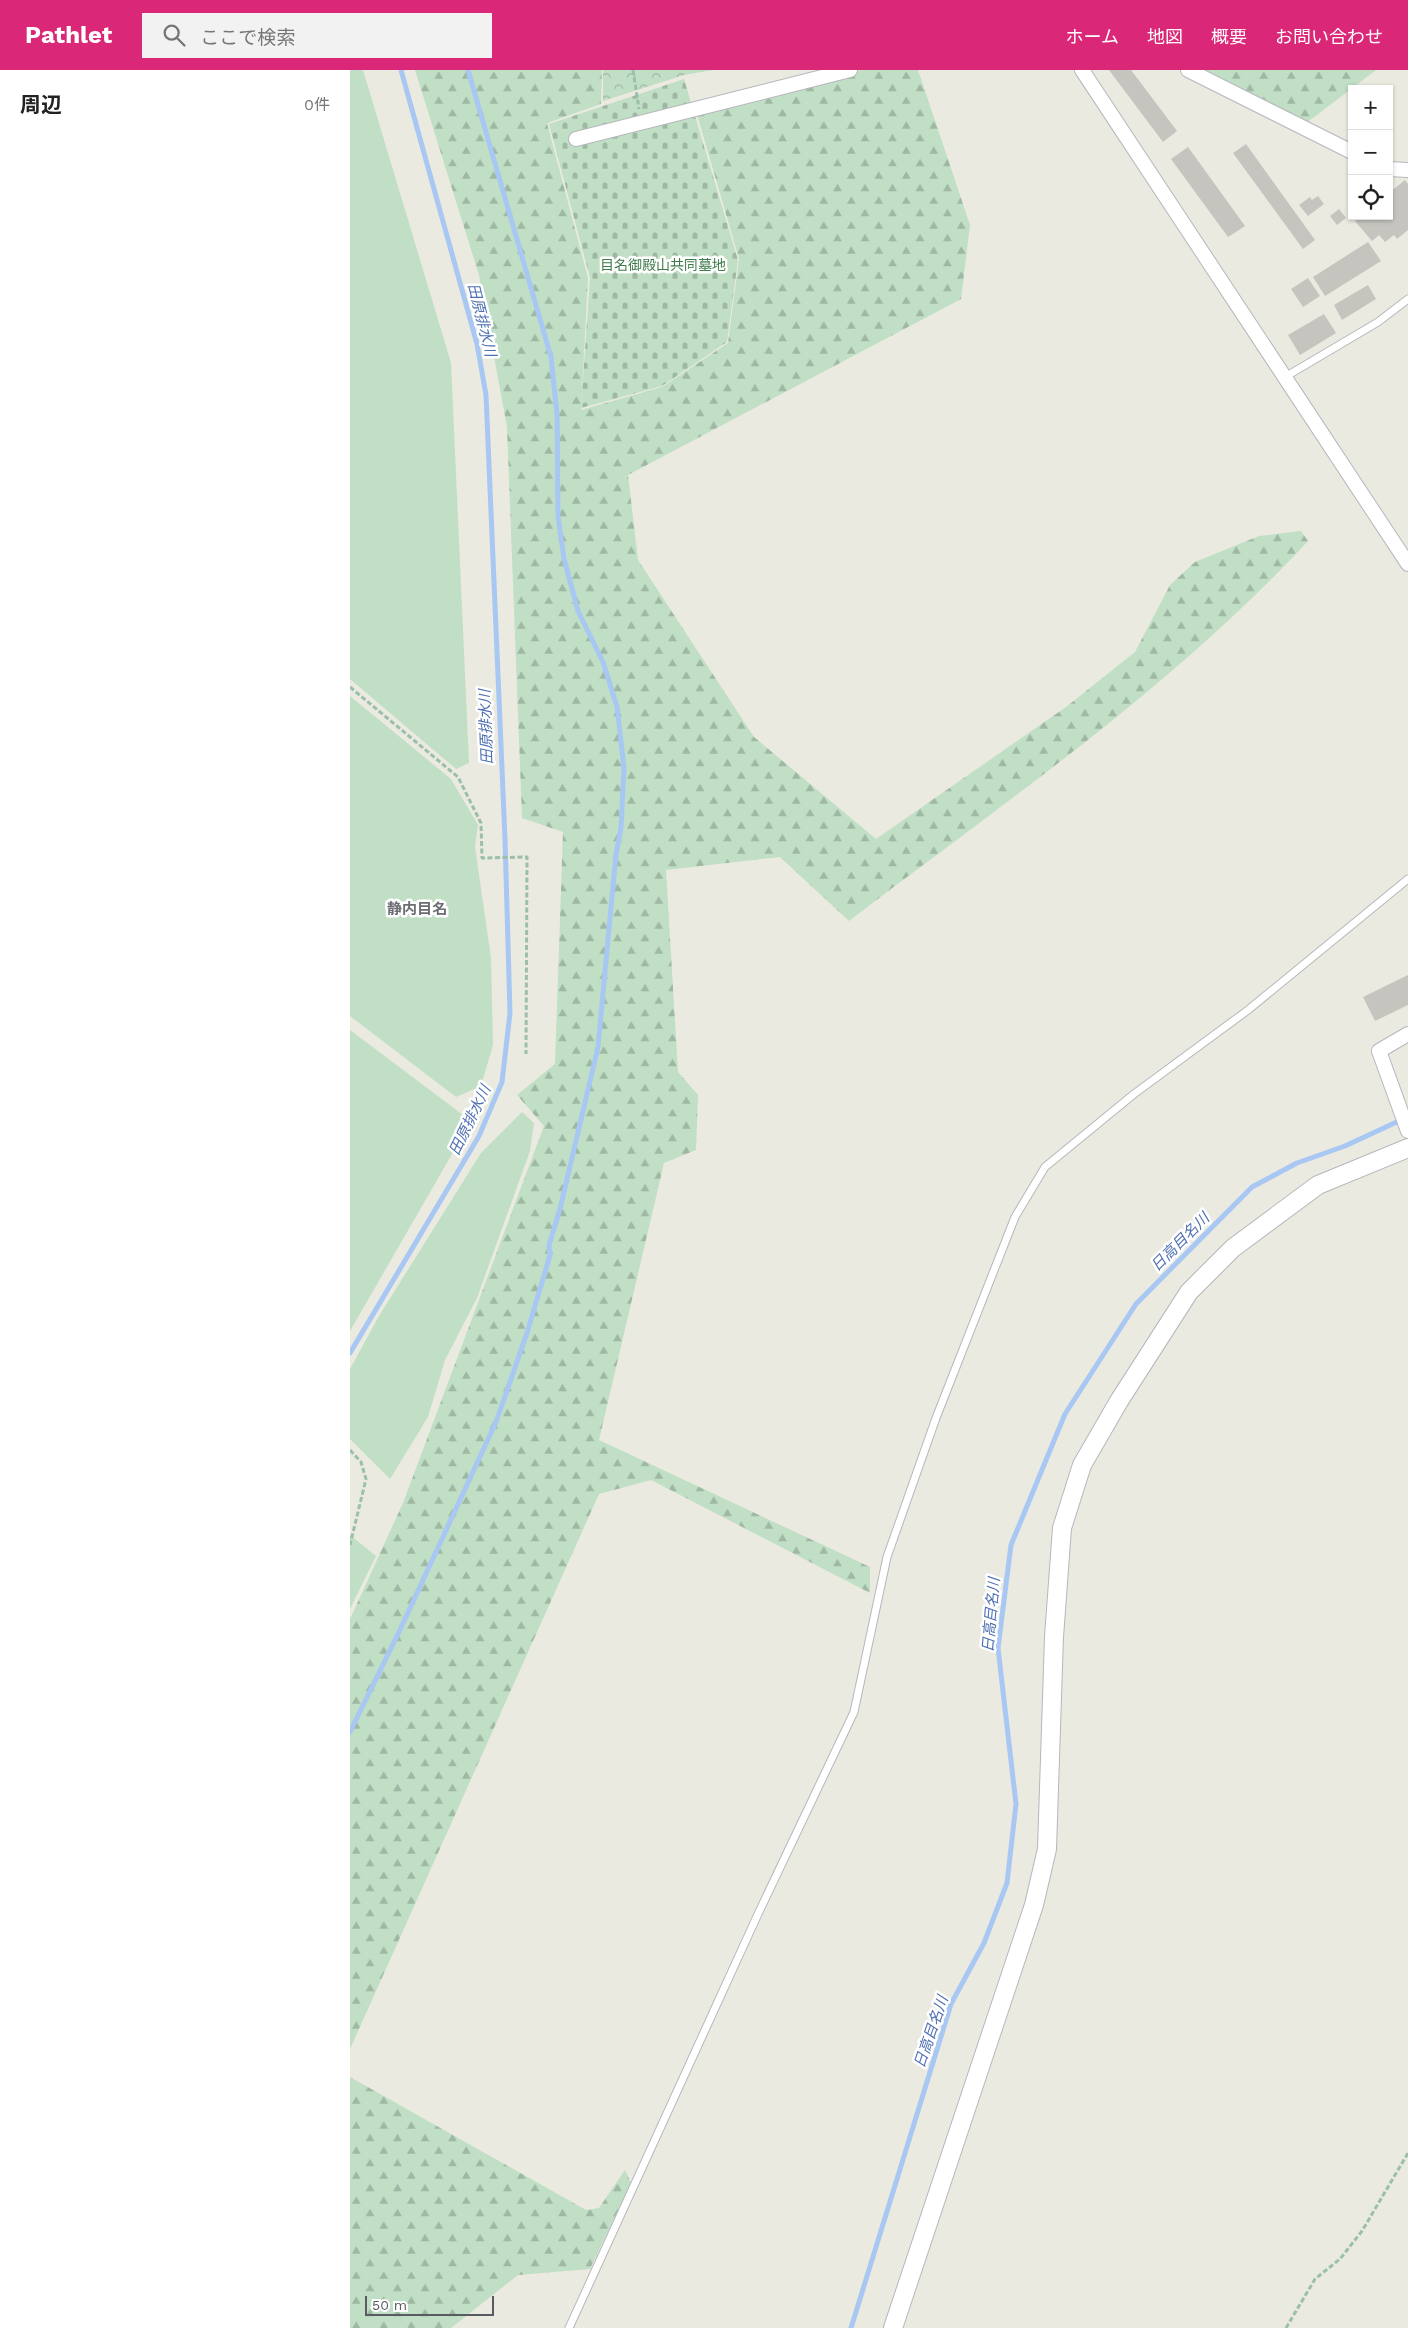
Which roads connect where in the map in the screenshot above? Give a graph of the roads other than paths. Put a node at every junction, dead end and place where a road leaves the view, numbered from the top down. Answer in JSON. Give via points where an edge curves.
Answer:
{"nodes":[{"id":1,"x":850,"y":70,"type":"edge"},
{"id":2,"x":1082,"y":70,"type":"edge"},
{"id":3,"x":1188,"y":70,"type":"edge"},
{"id":4,"x":576,"y":139,"type":"dead end"},
{"id":5,"x":1348,"y":150,"type":"edge"},
{"id":6,"x":1393,"y":169,"type":"edge"},
{"id":7,"x":1408,"y":170,"type":"edge"},
{"id":8,"x":1408,"y":299,"type":"edge"},
{"id":9,"x":1285,"y":377,"type":"junction"},
{"id":10,"x":1408,"y":564,"type":"edge"},
{"id":11,"x":1408,"y":879,"type":"edge"},
{"id":12,"x":1408,"y":1034,"type":"edge"},
{"id":13,"x":1408,"y":1131,"type":"edge"},
{"id":14,"x":1408,"y":1148,"type":"edge"},
{"id":15,"x":569,"y":2328,"type":"edge"},
{"id":16,"x":893,"y":2328,"type":"edge"}],
"edges":[{"from":1,"to":4,"type":"street"},
{"from":2,"to":9,"type":"street"},
{"from":3,"to":5,"type":"street"},
{"from":6,"to":7,"type":"street"},
{"from":8,"to":9,"type":"lane","via":[[1378,322]]},
{"from":9,"to":10,"type":"street"},
{"from":11,"to":15,"type":"lane","via":[[1248,1010],[1134,1094],[1044,1167],[1015,1217],[936,1418],[887,1556],[854,1712]]},
{"from":12,"to":13,"type":"street","via":[[1379,1051]]},
{"from":14,"to":16,"type":"street","via":[[1318,1185],[1233,1248],[1189,1292],[1082,1465],[1062,1528],[1045,1858],[1034,1905]]}]}
